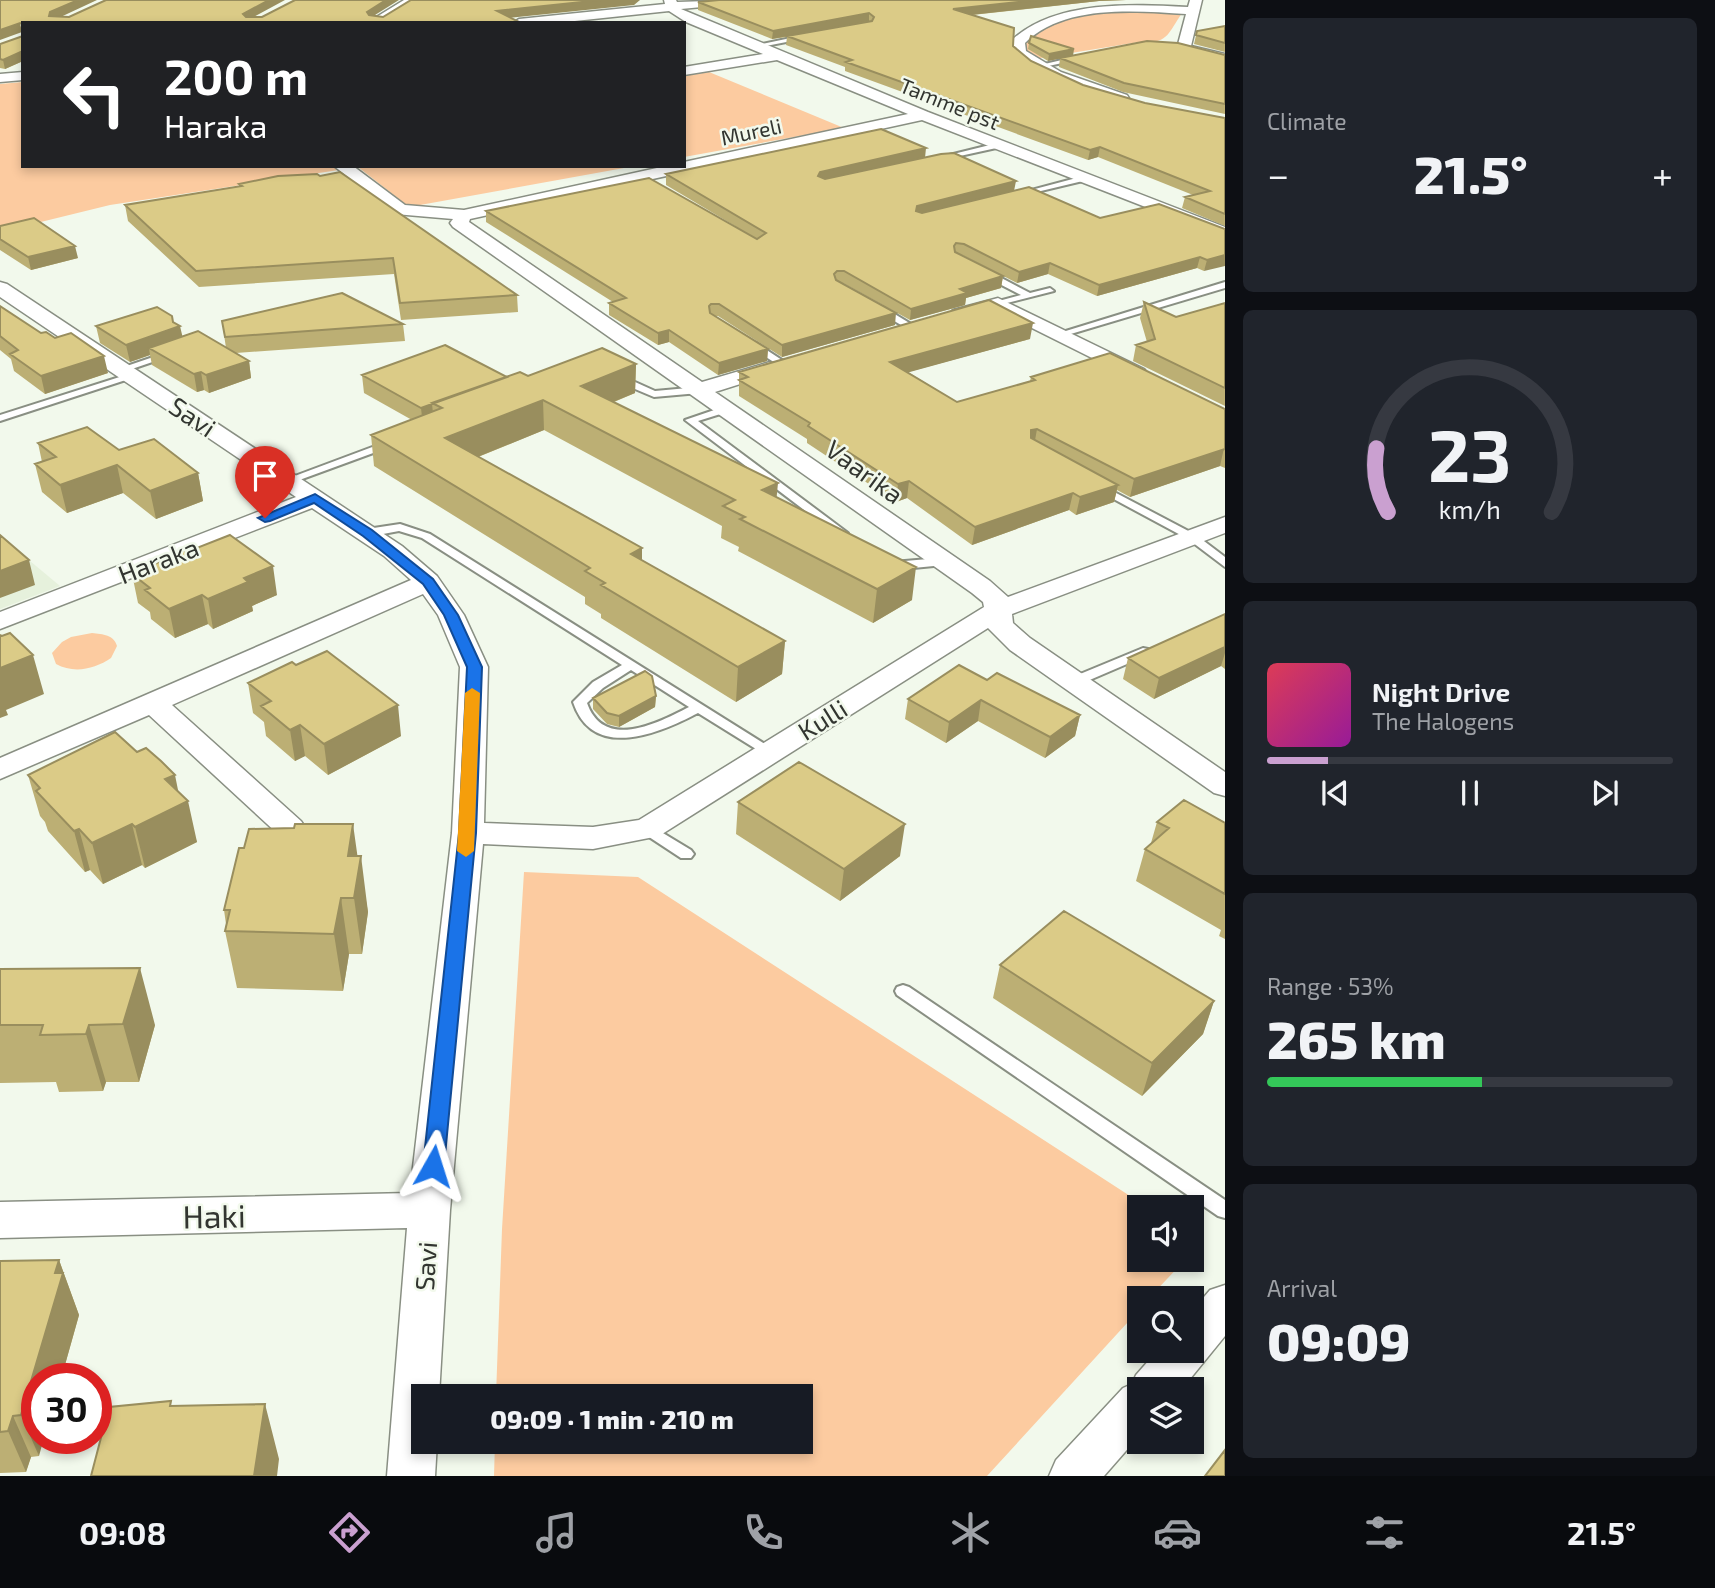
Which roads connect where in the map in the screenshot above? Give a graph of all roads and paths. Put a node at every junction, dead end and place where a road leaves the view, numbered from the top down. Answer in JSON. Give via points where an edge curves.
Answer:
{"nodes":[{"id":1,"x":412,"y":0,"type":"edge"},
{"id":2,"x":734,"y":0,"type":"edge"},
{"id":3,"x":670,"y":3,"type":"edge"},
{"id":4,"x":1195,"y":5,"type":"edge"},
{"id":5,"x":376,"y":21,"type":"edge"},
{"id":6,"x":534,"y":21,"type":"edge"},
{"id":7,"x":818,"y":35,"type":"edge"},
{"id":8,"x":755,"y":46,"type":"junction"},
{"id":9,"x":779,"y":56,"type":"junction"},
{"id":10,"x":1092,"y":56,"type":"edge"},
{"id":11,"x":1225,"y":58,"type":"edge"},
{"id":12,"x":1039,"y":66,"type":"junction"},
{"id":13,"x":686,"y":71,"type":"edge"},
{"id":14,"x":21,"y":76,"type":"edge"},
{"id":15,"x":0,"y":78,"type":"edge"},
{"id":16,"x":1132,"y":101,"type":"edge"},
{"id":17,"x":923,"y":115,"type":"junction"},
{"id":18,"x":998,"y":145,"type":"junction"},
{"id":19,"x":927,"y":161,"type":"edge"},
{"id":20,"x":345,"y":168,"type":"edge"},
{"id":21,"x":1084,"y":178,"type":"junction"},
{"id":22,"x":1011,"y":196,"type":"edge"},
{"id":23,"x":464,"y":215,"type":"junction"},
{"id":24,"x":1225,"y":233,"type":"edge"},
{"id":25,"x":981,"y":271,"type":"edge"},
{"id":26,"x":1225,"y":285,"type":"edge"},
{"id":27,"x":0,"y":288,"type":"edge"},
{"id":28,"x":1050,"y":291,"type":"dead end"},
{"id":29,"x":1029,"y":296,"type":"junction"},
{"id":30,"x":998,"y":304,"type":"junction"},
{"id":31,"x":875,"y":307,"type":"edge"},
{"id":32,"x":911,"y":327,"type":"junction"},
{"id":33,"x":886,"y":334,"type":"edge"},
{"id":34,"x":1061,"y":334,"type":"junction"},
{"id":35,"x":748,"y":342,"type":"edge"},
{"id":36,"x":173,"y":353,"type":"edge"},
{"id":37,"x":790,"y":362,"type":"joint"},
{"id":38,"x":128,"y":373,"type":"junction"},
{"id":39,"x":607,"y":373,"type":"edge"},
{"id":40,"x":1155,"y":382,"type":"edge"},
{"id":41,"x":699,"y":390,"type":"junction"},
{"id":42,"x":726,"y":409,"type":"junction"},
{"id":43,"x":0,"y":418,"type":"edge"},
{"id":44,"x":405,"y":438,"type":"edge"},
{"id":45,"x":1082,"y":477,"type":"edge"},
{"id":46,"x":302,"y":489,"type":"junction"},
{"id":47,"x":1225,"y":524,"type":"edge"},
{"id":48,"x":368,"y":533,"type":"junction"},
{"id":49,"x":1192,"y":537,"type":"junction"},
{"id":50,"x":854,"y":542,"type":"edge"},
{"id":51,"x":876,"y":558,"type":"edge"},
{"id":52,"x":940,"y":562,"type":"junction"},
{"id":53,"x":1225,"y":562,"type":"edge"},
{"id":54,"x":428,"y":582,"type":"junction"},
{"id":55,"x":997,"y":610,"type":"junction"},
{"id":56,"x":0,"y":621,"type":"edge"},
{"id":57,"x":1162,"y":644,"type":"edge"},
{"id":58,"x":631,"y":665,"type":"junction"},
{"id":59,"x":1073,"y":682,"type":"junction"},
{"id":60,"x":150,"y":701,"type":"junction"},
{"id":61,"x":698,"y":707,"type":"junction"},
{"id":62,"x":769,"y":751,"type":"junction"},
{"id":63,"x":0,"y":769,"type":"edge"},
{"id":64,"x":1220,"y":776,"type":"edge"},
{"id":65,"x":289,"y":828,"type":"edge"},
{"id":66,"x":648,"y":830,"type":"junction"},
{"id":67,"x":468,"y":833,"type":"junction"},
{"id":68,"x":686,"y":854,"type":"dead end"},
{"id":69,"x":903,"y":991,"type":"dead end"},
{"id":70,"x":429,"y":1210,"type":"junction"},
{"id":71,"x":1225,"y":1210,"type":"edge"},
{"id":72,"x":0,"y":1220,"type":"edge"},
{"id":73,"x":1225,"y":1304,"type":"edge"},
{"id":74,"x":1204,"y":1329,"type":"edge"},
{"id":75,"x":1175,"y":1363,"type":"edge"},
{"id":76,"x":1163,"y":1377,"type":"edge"},
{"id":77,"x":1127,"y":1417,"type":"edge"},
{"id":78,"x":411,"y":1476,"type":"edge"},
{"id":79,"x":1073,"y":1476,"type":"edge"}],
"edges":[{"from":1,"to":5,"type":"street"},
{"from":2,"to":3,"type":"street"},
{"from":3,"to":6,"type":"street"},
{"from":3,"to":8,"type":"street","name":"Tamme pst","via":[[699,23]]},
{"from":4,"to":11,"type":"street","via":[[1178,47]]},
{"from":4,"to":12,"type":"street","via":[[1067,16],[1041,24],[1025,32],[1018,42],[1020,53]]},
{"from":7,"to":8,"type":"lane"},
{"from":8,"to":9,"type":"street","name":"Tamme pst"},
{"from":9,"to":13,"type":"street"},
{"from":9,"to":17,"type":"street","name":"Tamme pst"},
{"from":10,"to":12,"type":"lane"},
{"from":12,"to":16,"type":"street"},
{"from":14,"to":15,"type":"street"},
{"from":17,"to":18,"type":"street","name":"Tamme pst"},
{"from":17,"to":23,"type":"street","name":"Mureli","via":[[647,180]]},
{"from":18,"to":19,"type":"lane"},
{"from":18,"to":21,"type":"street","name":"Tamme pst"},
{"from":20,"to":23,"type":"street","name":"Mureli","via":[[401,210]]},
{"from":21,"to":22,"type":"lane"},
{"from":21,"to":24,"type":"street","name":"Tamme pst"},
{"from":23,"to":41,"type":"street","name":"Vaarika","via":[[459,223]]},
{"from":25,"to":29,"type":"lane"},
{"from":26,"to":34,"type":"lane"},
{"from":27,"to":38,"type":"street","name":"Savi"},
{"from":28,"to":29,"type":"lane"},
{"from":29,"to":30,"type":"lane"},
{"from":30,"to":32,"type":"street"},
{"from":30,"to":34,"type":"street"},
{"from":31,"to":32,"type":"lane"},
{"from":32,"to":33,"type":"street"},
{"from":34,"to":40,"type":"street"},
{"from":35,"to":37,"type":"lane"},
{"from":36,"to":38,"type":"lane"},
{"from":37,"to":41,"type":"street"},
{"from":38,"to":43,"type":"lane"},
{"from":38,"to":46,"type":"street","name":"Savi"},
{"from":39,"to":41,"type":"lane","via":[[654,394]]},
{"from":41,"to":42,"type":"street","name":"Vaarika"},
{"from":42,"to":50,"type":"lane","via":[[690,420]]},
{"from":42,"to":52,"type":"street","name":"Vaarika"},
{"from":44,"to":46,"type":"lane"},
{"from":45,"to":49,"type":"lane"},
{"from":46,"to":48,"type":"street","name":"Savi"},
{"from":46,"to":56,"type":"street","name":"Haraka"},
{"from":47,"to":49,"type":"street","name":"Kulli"},
{"from":48,"to":54,"type":"street","name":"Savi"},
{"from":48,"to":58,"type":"lane","via":[[400,527],[426,536]]},
{"from":49,"to":53,"type":"lane"},
{"from":49,"to":55,"type":"street","name":"Kulli"},
{"from":51,"to":52,"type":"lane","via":[[887,566]]},
{"from":52,"to":55,"type":"street","name":"Vaarika","via":[[996,599]]},
{"from":54,"to":60,"type":"street"},
{"from":54,"to":67,"type":"street","name":"Savi","via":[[451,615],[474,667]]},
{"from":55,"to":59,"type":"street","name":"Vaarika","via":[[1000,626]]},
{"from":55,"to":62,"type":"street","name":"Kulli"},
{"from":57,"to":59,"type":"lane"},
{"from":58,"to":61,"type":"lane"},
{"from":58,"to":61,"type":"lane","via":[[580,702],[593,725],[615,734],[638,735]]},
{"from":59,"to":64,"type":"street","name":"Vaarika"},
{"from":60,"to":63,"type":"street"},
{"from":60,"to":65,"type":"street"},
{"from":61,"to":62,"type":"lane"},
{"from":62,"to":66,"type":"street","name":"Kulli"},
{"from":66,"to":67,"type":"street","via":[[593,838]]},
{"from":66,"to":68,"type":"lane"},
{"from":67,"to":70,"type":"street","name":"Savi"},
{"from":69,"to":71,"type":"lane"},
{"from":70,"to":72,"type":"street","name":"Haki"},
{"from":70,"to":78,"type":"street","name":"Savi"},
{"from":73,"to":74,"type":"street"},
{"from":75,"to":76,"type":"street"},
{"from":77,"to":79,"type":"street"}]}
